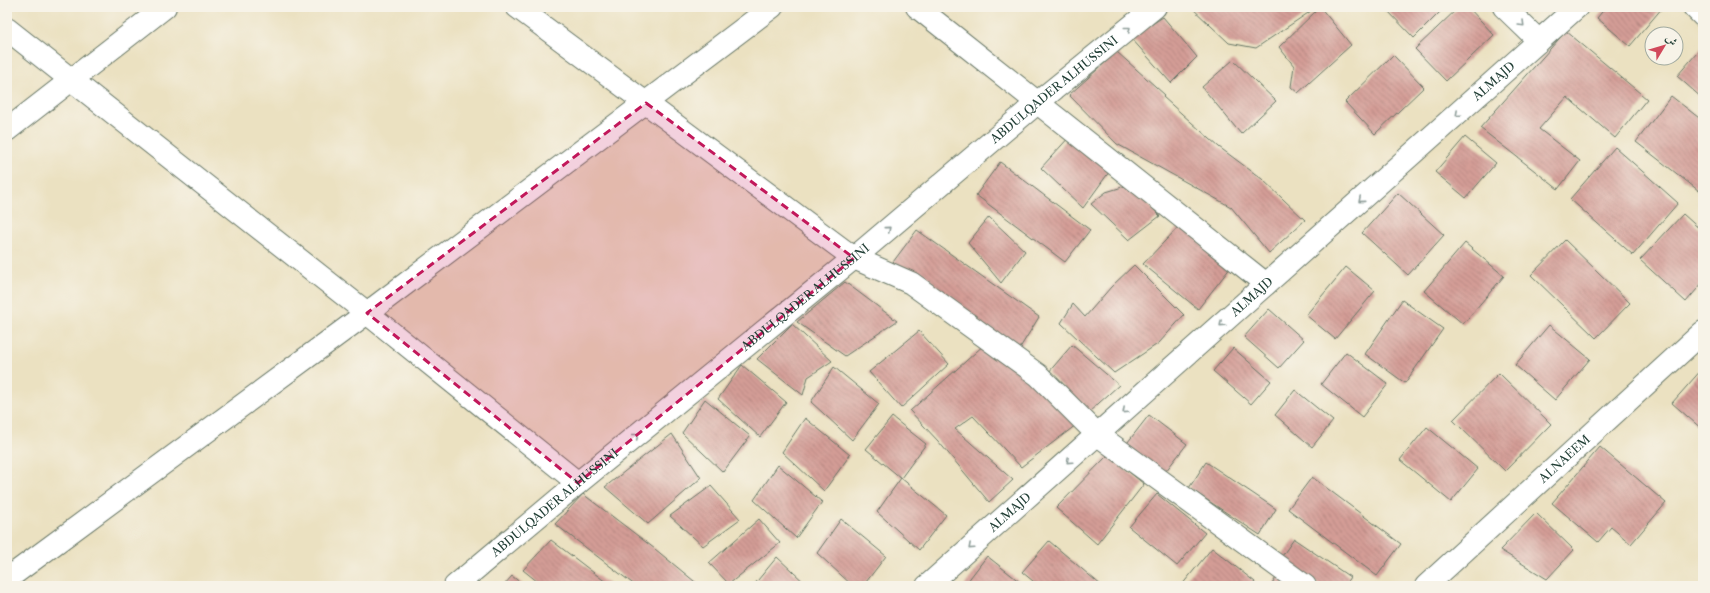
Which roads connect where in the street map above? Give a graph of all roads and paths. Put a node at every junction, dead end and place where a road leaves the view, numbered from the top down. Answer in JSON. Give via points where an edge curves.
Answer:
{"nodes":[{"id":1,"x":165,"y":7,"type":"edge"},
{"id":2,"x":517,"y":7,"type":"edge"},
{"id":3,"x":772,"y":7,"type":"edge"},
{"id":4,"x":917,"y":7,"type":"edge"},
{"id":5,"x":1155,"y":7,"type":"edge"},
{"id":6,"x":1504,"y":7,"type":"edge"},
{"id":7,"x":1577,"y":7,"type":"edge"},
{"id":8,"x":1694,"y":7,"type":"edge"},
{"id":9,"x":1703,"y":16,"type":"edge"},
{"id":10,"x":7,"y":29,"type":"edge"},
{"id":11,"x":1539,"y":41,"type":"junction"},
{"id":12,"x":72,"y":80,"type":"junction"},
{"id":13,"x":1037,"y":102,"type":"junction"},
{"id":14,"x":646,"y":103,"type":"junction"},
{"id":15,"x":7,"y":130,"type":"edge"},
{"id":16,"x":854,"y":258,"type":"junction"},
{"id":17,"x":1266,"y":284,"type":"junction"},
{"id":18,"x":367,"y":313,"type":"junction"},
{"id":19,"x":1703,"y":332,"type":"edge"},
{"id":20,"x":1098,"y":435,"type":"junction"},
{"id":21,"x":578,"y":483,"type":"junction"},
{"id":22,"x":7,"y":578,"type":"edge"},
{"id":23,"x":7,"y":583,"type":"edge"},
{"id":24,"x":14,"y":586,"type":"edge"},
{"id":25,"x":455,"y":586,"type":"edge"},
{"id":26,"x":927,"y":586,"type":"edge"},
{"id":27,"x":1305,"y":586,"type":"edge"},
{"id":28,"x":1426,"y":586,"type":"edge"}],
"edges":[{"from":1,"to":12,"type":"street"},
{"from":2,"to":14,"type":"street"},
{"from":3,"to":14,"type":"street"},
{"from":4,"to":13,"type":"street"},
{"from":13,"to":5,"type":"street","name":"ABDULQADER ALHUSSINI","one_way":true},
{"from":6,"to":11,"type":"street","one_way":true},
{"from":7,"to":11,"type":"street","name":"ALMAJD"},
{"from":8,"to":9,"type":"street"},
{"from":10,"to":12,"type":"street"},
{"from":11,"to":17,"type":"street","name":"ALMAJD","one_way":true},
{"from":12,"to":15,"type":"street"},
{"from":12,"to":18,"type":"street"},
{"from":16,"to":13,"type":"street","name":"ABDULQADER ALHUSSINI","one_way":true},
{"from":13,"to":17,"type":"street"},
{"from":14,"to":16,"type":"street"},
{"from":14,"to":18,"type":"street"},
{"from":16,"to":20,"type":"street","via":[[911,283],[1038,375]]},
{"from":21,"to":16,"type":"street","name":"ABDULQADER ALHUSSINI","one_way":true},
{"from":17,"to":20,"type":"street","name":"ALMAJD","one_way":true},
{"from":18,"to":21,"type":"street"},
{"from":18,"to":22,"type":"street"},
{"from":19,"to":28,"type":"street","name":"ALNAEEM"},
{"from":20,"to":26,"type":"street","name":"ALMAJD","one_way":true},
{"from":20,"to":27,"type":"street"},
{"from":21,"to":25,"type":"street","name":"ABDULQADER ALHUSSINI"},
{"from":23,"to":24,"type":"street"}]}
